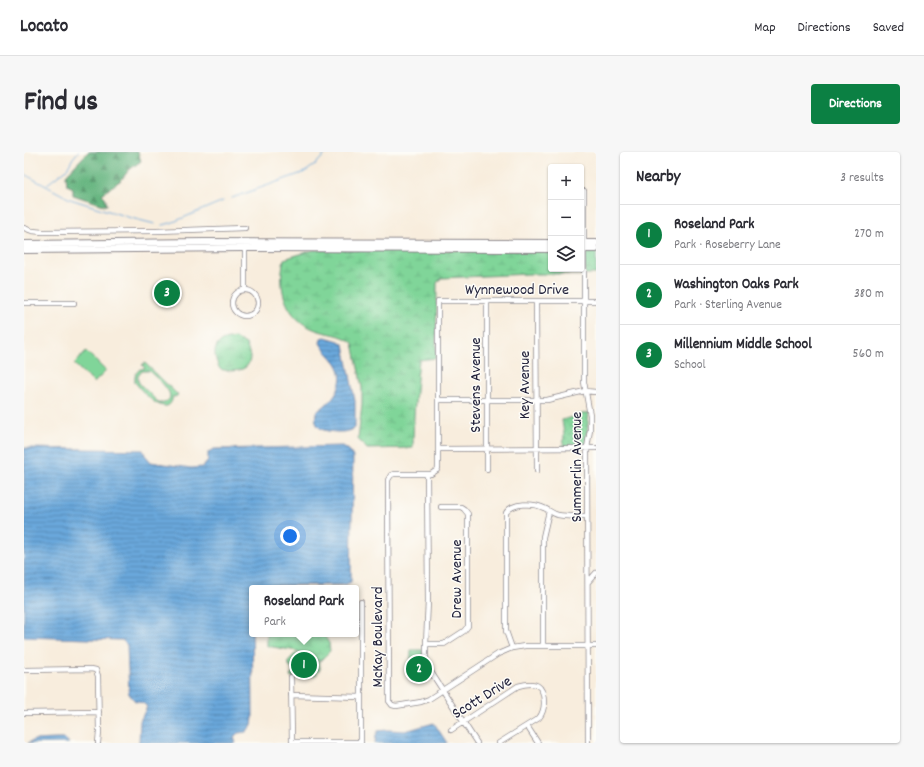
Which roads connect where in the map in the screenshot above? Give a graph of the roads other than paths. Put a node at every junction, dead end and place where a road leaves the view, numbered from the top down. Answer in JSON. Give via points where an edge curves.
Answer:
{"nodes":[{"id":1,"x":584,"y":200,"type":"edge"},
{"id":2,"x":24,"y":228,"type":"edge"},
{"id":3,"x":245,"y":228,"type":"dead end"},
{"id":4,"x":582,"y":236,"type":"edge"},
{"id":5,"x":548,"y":242,"type":"edge"},
{"id":6,"x":596,"y":243,"type":"edge"},
{"id":7,"x":24,"y":244,"type":"edge"},
{"id":8,"x":584,"y":246,"type":"edge"},
{"id":9,"x":584,"y":247,"type":"edge"},
{"id":10,"x":245,"y":248,"type":"junction"},
{"id":11,"x":548,"y":249,"type":"edge"},
{"id":12,"x":24,"y":250,"type":"edge"},
{"id":13,"x":596,"y":250,"type":"edge"},
{"id":14,"x":582,"y":272,"type":"edge"},
{"id":15,"x":245,"y":290,"type":"junction"},
{"id":16,"x":487,"y":301,"type":"junction"},
{"id":17,"x":536,"y":301,"type":"junction"},
{"id":18,"x":583,"y":301,"type":"junction"},
{"id":19,"x":596,"y":301,"type":"edge"},
{"id":20,"x":24,"y":303,"type":"edge"},
{"id":21,"x":74,"y":303,"type":"dead end"},
{"id":22,"x":585,"y":391,"type":"junction"},
{"id":23,"x":596,"y":392,"type":"edge"},
{"id":24,"x":438,"y":400,"type":"junction"},
{"id":25,"x":487,"y":400,"type":"junction"},
{"id":26,"x":536,"y":400,"type":"junction"},
{"id":27,"x":587,"y":448,"type":"junction"},
{"id":28,"x":596,"y":448,"type":"edge"},
{"id":29,"x":438,"y":449,"type":"junction"},
{"id":30,"x":487,"y":449,"type":"junction"},
{"id":31,"x":537,"y":449,"type":"junction"},
{"id":32,"x":488,"y":469,"type":"dead end"},
{"id":33,"x":537,"y":470,"type":"dead end"},
{"id":34,"x":427,"y":474,"type":"junction"},
{"id":35,"x":441,"y":507,"type":"dead end"},
{"id":36,"x":549,"y":511,"type":"junction"},
{"id":37,"x":587,"y":516,"type":"junction"},
{"id":38,"x":596,"y":573,"type":"edge"},
{"id":39,"x":588,"y":582,"type":"junction"},
{"id":40,"x":361,"y":602,"type":"dead end"},
{"id":41,"x":426,"y":644,"type":"junction"},
{"id":42,"x":543,"y":646,"type":"junction"},
{"id":43,"x":588,"y":646,"type":"junction"},
{"id":44,"x":596,"y":646,"type":"edge"},
{"id":45,"x":512,"y":648,"type":"junction"},
{"id":46,"x":24,"y":670,"type":"edge"},
{"id":47,"x":291,"y":677,"type":"dead end"},
{"id":48,"x":442,"y":690,"type":"junction"},
{"id":49,"x":291,"y":696,"type":"junction"},
{"id":50,"x":361,"y":697,"type":"junction"},
{"id":51,"x":99,"y":712,"type":"junction"},
{"id":52,"x":24,"y":713,"type":"edge"},
{"id":53,"x":463,"y":722,"type":"junction"},
{"id":54,"x":527,"y":726,"type":"junction"},
{"id":55,"x":451,"y":730,"type":"dead end"},
{"id":56,"x":292,"y":742,"type":"edge"},
{"id":57,"x":361,"y":742,"type":"edge"},
{"id":58,"x":98,"y":743,"type":"edge"},
{"id":59,"x":476,"y":743,"type":"edge"},
{"id":60,"x":499,"y":743,"type":"edge"},
{"id":61,"x":538,"y":743,"type":"edge"},
{"id":62,"x":588,"y":743,"type":"edge"}],
"edges":[{"from":1,"to":4,"type":"street","name":"Summerlin Avenue"},
{"from":2,"to":3,"type":"street","via":[[43,232],[156,232]]},
{"from":5,"to":7,"type":"main road"},
{"from":6,"to":8,"type":"main road"},
{"from":9,"to":13,"type":"main road"},
{"from":10,"to":11,"type":"main road"},
{"from":10,"to":12,"type":"main road"},
{"from":10,"to":15,"type":"street"},
{"from":14,"to":18,"type":"street","name":"Summerlin Avenue"},
{"from":15,"to":15,"type":"street","via":[[236,294],[232,303],[236,312],[245,316],[254,312],[258,303],[254,294]]},
{"from":16,"to":17,"type":"street","name":"Wynnewood Drive"},
{"from":16,"to":24,"type":"street","name":"Wynnewood Drive","via":[[438,302]]},
{"from":16,"to":25,"type":"street","name":"Stevens Avenue"},
{"from":17,"to":18,"type":"street","name":"Wynnewood Drive"},
{"from":17,"to":26,"type":"street","name":"Key Avenue"},
{"from":18,"to":19,"type":"street","name":"Wynnewood Drive"},
{"from":18,"to":22,"type":"street","name":"Summerlin Avenue"},
{"from":20,"to":21,"type":"street"},
{"from":22,"to":23,"type":"street"},
{"from":22,"to":26,"type":"street"},
{"from":22,"to":27,"type":"street","name":"Summerlin Avenue","via":[[590,415]]},
{"from":24,"to":25,"type":"street"},
{"from":24,"to":29,"type":"street"},
{"from":25,"to":26,"type":"street"},
{"from":25,"to":30,"type":"street","name":"Stevens Avenue"},
{"from":26,"to":31,"type":"street","name":"Key Avenue"},
{"from":27,"to":28,"type":"street"},
{"from":27,"to":31,"type":"street"},
{"from":27,"to":37,"type":"street","name":"Summerlin Avenue"},
{"from":29,"to":30,"type":"street"},
{"from":29,"to":34,"type":"street","via":[[437,470]]},
{"from":30,"to":31,"type":"street"},
{"from":30,"to":32,"type":"street","name":"Stevens Avenue"},
{"from":31,"to":33,"type":"street","name":"Key Avenue"},
{"from":34,"to":41,"type":"street"},
{"from":34,"to":48,"type":"street","name":"McKay Boulevard","via":[[394,474],[388,480],[388,698],[392,705],[401,706],[421,702]]},
{"from":35,"to":41,"type":"street","name":"Drew Avenue","via":[[461,507],[468,514],[468,626],[444,644]]},
{"from":36,"to":37,"type":"street","via":[[563,516]]},
{"from":36,"to":42,"type":"street","via":[[543,537]]},
{"from":36,"to":45,"type":"street","via":[[531,505],[508,509],[506,631]]},
{"from":37,"to":39,"type":"street","name":"Summerlin Avenue"},
{"from":38,"to":39,"type":"street"},
{"from":39,"to":43,"type":"street","name":"Summerlin Avenue"},
{"from":40,"to":50,"type":"street"},
{"from":41,"to":48,"type":"street","via":[[427,664]]},
{"from":42,"to":43,"type":"street","name":"McKay Boulevard"},
{"from":42,"to":45,"type":"street","name":"McKay Boulevard"},
{"from":43,"to":44,"type":"street","name":"McKay Boulevard"},
{"from":43,"to":62,"type":"street","name":"Summerlin Avenue"},
{"from":45,"to":48,"type":"street","name":"McKay Boulevard","via":[[498,654]]},
{"from":46,"to":51,"type":"street","via":[[96,670]]},
{"from":47,"to":49,"type":"street"},
{"from":48,"to":53,"type":"street"},
{"from":49,"to":50,"type":"street"},
{"from":49,"to":56,"type":"street"},
{"from":50,"to":57,"type":"street"},
{"from":51,"to":52,"type":"street"},
{"from":51,"to":58,"type":"street"},
{"from":53,"to":54,"type":"street","name":"Scott Drive","via":[[518,686],[538,685],[542,688],[544,710],[539,718]]},
{"from":53,"to":55,"type":"street","name":"Scott Drive"},
{"from":53,"to":59,"type":"street"},
{"from":54,"to":60,"type":"street","name":"Scott Drive"},
{"from":54,"to":61,"type":"street"},
{"from":56,"to":57,"type":"street"}]}
